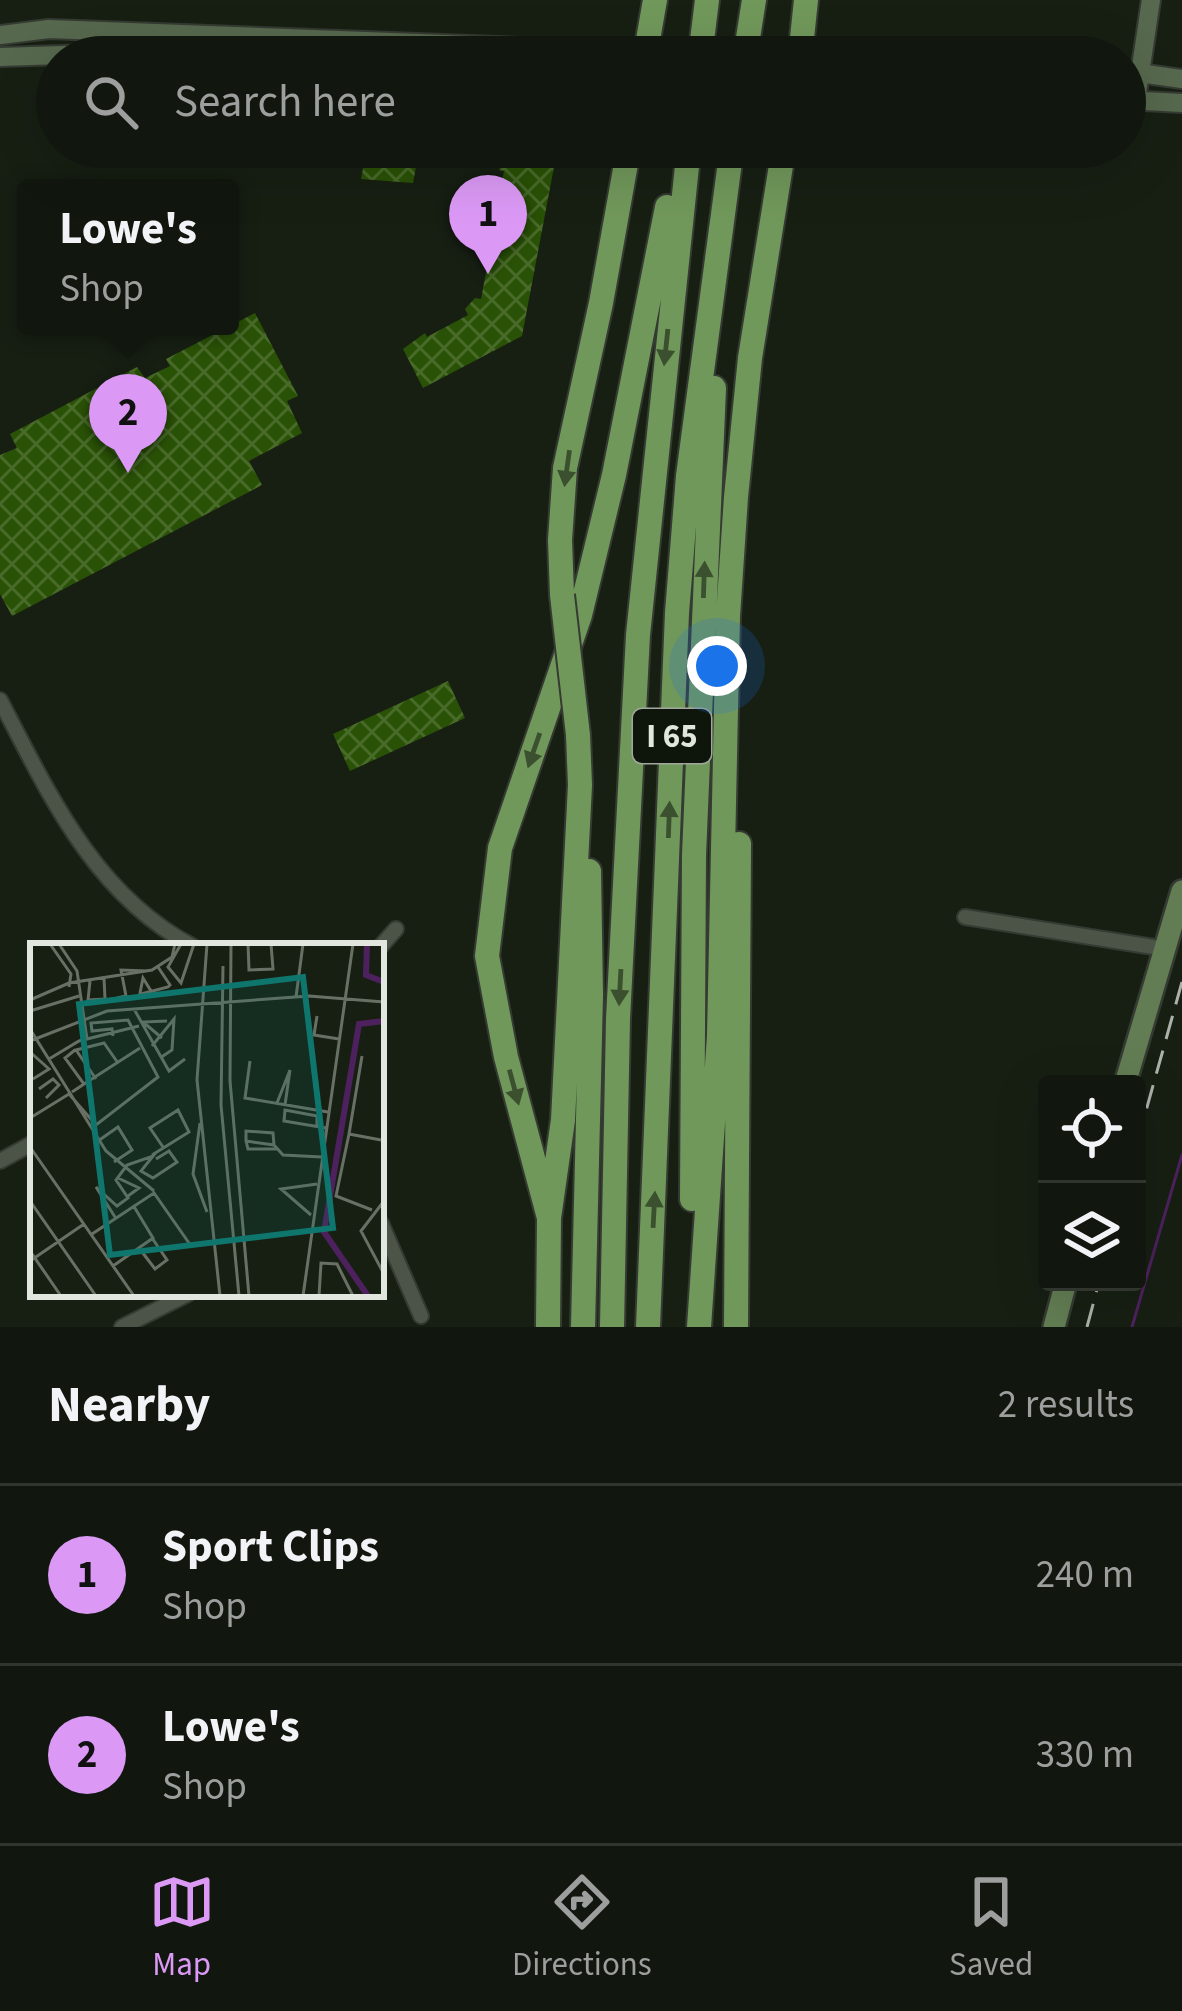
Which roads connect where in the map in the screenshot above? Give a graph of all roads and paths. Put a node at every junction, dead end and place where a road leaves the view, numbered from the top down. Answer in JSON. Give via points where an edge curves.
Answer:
{"nodes":[{"id":1,"x":656,"y":0,"type":"edge"},
{"id":2,"x":754,"y":0,"type":"edge"},
{"id":3,"x":806,"y":0,"type":"edge"},
{"id":4,"x":1151,"y":0,"type":"edge"},
{"id":5,"x":0,"y":34,"type":"edge"},
{"id":6,"x":218,"y":36,"type":"edge"},
{"id":7,"x":651,"y":36,"type":"edge"},
{"id":8,"x":749,"y":36,"type":"edge"},
{"id":9,"x":802,"y":36,"type":"edge"},
{"id":10,"x":1142,"y":36,"type":"edge"},
{"id":11,"x":36,"y":55,"type":"edge"},
{"id":12,"x":0,"y":57,"type":"edge"},
{"id":13,"x":1146,"y":74,"type":"edge"},
{"id":14,"x":1182,"y":79,"type":"edge"},
{"id":15,"x":1146,"y":101,"type":"edge"},
{"id":16,"x":1182,"y":103,"type":"edge"},
{"id":17,"x":625,"y":168,"type":"edge"},
{"id":18,"x":675,"y":168,"type":"edge"},
{"id":19,"x":687,"y":168,"type":"edge"},
{"id":20,"x":728,"y":168,"type":"edge"},
{"id":21,"x":781,"y":168,"type":"edge"},
{"id":22,"x":727,"y":177,"type":"junction"},
{"id":23,"x":728,"y":616,"type":"junction"},
{"id":24,"x":0,"y":700,"type":"edge"},
{"id":25,"x":580,"y":785,"type":"junction"},
{"id":26,"x":1182,"y":891,"type":"edge"},
{"id":27,"x":965,"y":917,"type":"dead end"},
{"id":28,"x":396,"y":929,"type":"dead end"},
{"id":29,"x":187,"y":943,"type":"edge"},
{"id":30,"x":384,"y":943,"type":"edge"},
{"id":31,"x":1166,"y":949,"type":"junction"},
{"id":32,"x":1128,"y":1075,"type":"edge"},
{"id":33,"x":30,"y":1145,"type":"edge"},
{"id":34,"x":0,"y":1161,"type":"edge"},
{"id":35,"x":549,"y":1218,"type":"junction"},
{"id":36,"x":384,"y":1230,"type":"edge"},
{"id":37,"x":1064,"y":1291,"type":"edge"},
{"id":38,"x":182,"y":1297,"type":"edge"},
{"id":39,"x":421,"y":1316,"type":"dead end"},
{"id":40,"x":122,"y":1327,"type":"edge"},
{"id":41,"x":548,"y":1327,"type":"edge"},
{"id":42,"x":583,"y":1327,"type":"edge"},
{"id":43,"x":612,"y":1327,"type":"edge"},
{"id":44,"x":648,"y":1327,"type":"edge"},
{"id":45,"x":696,"y":1327,"type":"edge"},
{"id":46,"x":736,"y":1327,"type":"edge"},
{"id":47,"x":1054,"y":1327,"type":"edge"}],
"edges":[{"from":1,"to":7,"type":"highway"},
{"from":2,"to":8,"type":"highway"},
{"from":3,"to":9,"type":"highway"},
{"from":4,"to":10,"type":"main road"},
{"from":5,"to":6,"type":"main road"},
{"from":11,"to":12,"type":"main road"},
{"from":13,"to":14,"type":"main road"},
{"from":15,"to":16,"type":"main road"},
{"from":17,"to":25,"type":"highway","one_way":true,"bridge":true,"via":[[565,468],[562,595]]},
{"from":18,"to":35,"type":"highway","one_way":true,"via":[[580,615],[500,848],[487,956]]},
{"from":19,"to":43,"type":"highway","number":"I 65","one_way":true,"via":[[638,635]]},
{"from":20,"to":22,"type":"highway","number":"I 65"},
{"from":21,"to":23,"type":"highway","via":[[750,358]]},
{"from":44,"to":22,"type":"highway","number":"I 65","one_way":true,"via":[[677,614]]},
{"from":45,"to":22,"type":"highway","one_way":true,"via":[[694,855]]},
{"from":23,"to":45,"type":"highway","via":[[719,1036]]},
{"from":23,"to":46,"type":"highway","via":[[741,885]]},
{"from":24,"to":29,"type":"street","via":[[86,855],[146,916]]},
{"from":25,"to":35,"type":"highway","via":[[563,1120]]},
{"from":25,"to":42,"type":"highway","via":[[591,994]]},
{"from":26,"to":31,"type":"main road"},
{"from":27,"to":31,"type":"street"},
{"from":28,"to":30,"type":"street"},
{"from":31,"to":32,"type":"main road"},
{"from":33,"to":34,"type":"street"},
{"from":35,"to":41,"type":"highway"},
{"from":36,"to":39,"type":"street"},
{"from":37,"to":47,"type":"main road"},
{"from":38,"to":40,"type":"street"}]}
